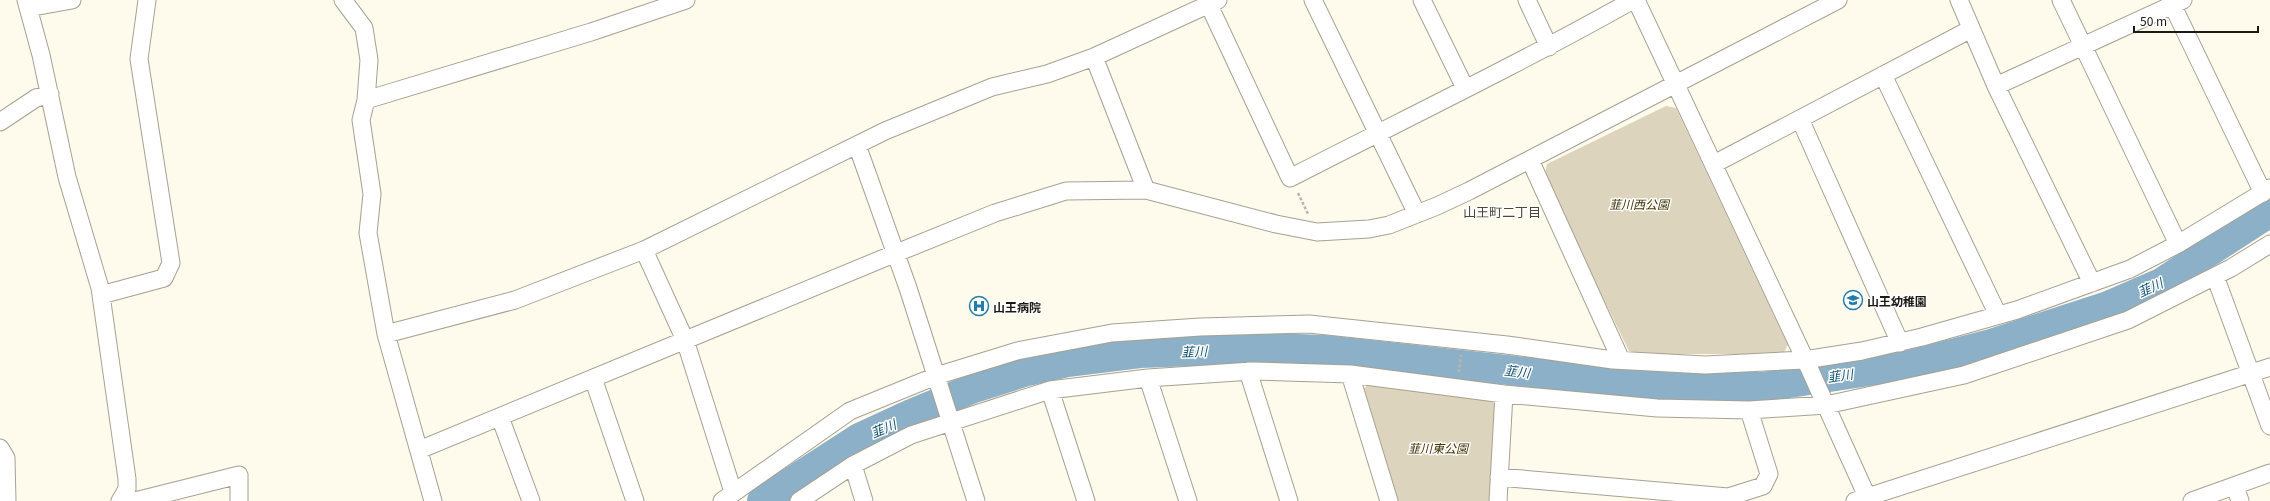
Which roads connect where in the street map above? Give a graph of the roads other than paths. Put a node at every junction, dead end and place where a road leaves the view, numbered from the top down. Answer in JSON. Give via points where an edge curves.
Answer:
{"nodes":[{"id":1,"x":72,"y":0,"type":"edge"},
{"id":2,"x":147,"y":0,"type":"edge"},
{"id":3,"x":343,"y":0,"type":"edge"},
{"id":4,"x":686,"y":0,"type":"edge"},
{"id":5,"x":1313,"y":0,"type":"edge"},
{"id":6,"x":1422,"y":0,"type":"edge"},
{"id":7,"x":1527,"y":0,"type":"edge"},
{"id":8,"x":1632,"y":0,"type":"edge"},
{"id":9,"x":1636,"y":0,"type":"edge"},
{"id":10,"x":1838,"y":0,"type":"edge"},
{"id":11,"x":1958,"y":0,"type":"edge"},
{"id":12,"x":2061,"y":0,"type":"edge"},
{"id":13,"x":2175,"y":2,"type":"edge"},
{"id":14,"x":1213,"y":3,"type":"edge"},
{"id":15,"x":27,"y":4,"type":"edge"},
{"id":16,"x":1971,"y":29,"type":"junction"},
{"id":17,"x":2083,"y":46,"type":"junction"},
{"id":18,"x":1549,"y":47,"type":"junction"},
{"id":19,"x":1094,"y":57,"type":"junction"},
{"id":20,"x":1883,"y":75,"type":"junction"},
{"id":21,"x":1676,"y":84,"type":"junction"},
{"id":22,"x":1996,"y":86,"type":"junction"},
{"id":23,"x":1465,"y":88,"type":"junction"},
{"id":24,"x":50,"y":94,"type":"junction"},
{"id":25,"x":366,"y":100,"type":"junction"},
{"id":26,"x":1800,"y":119,"type":"junction"},
{"id":27,"x":0,"y":122,"type":"edge"},
{"id":28,"x":1378,"y":133,"type":"junction"},
{"id":29,"x":857,"y":145,"type":"junction"},
{"id":30,"x":1530,"y":160,"type":"junction"},
{"id":31,"x":1714,"y":164,"type":"junction"},
{"id":32,"x":1146,"y":190,"type":"junction"},
{"id":33,"x":2267,"y":190,"type":"edge"},
{"id":34,"x":1417,"y":214,"type":"junction"},
{"id":35,"x":2178,"y":244,"type":"junction"},
{"id":36,"x":2270,"y":244,"type":"edge"},
{"id":37,"x":644,"y":250,"type":"junction"},
{"id":38,"x":894,"y":254,"type":"junction"},
{"id":39,"x":2215,"y":276,"type":"junction"},
{"id":40,"x":2092,"y":283,"type":"junction"},
{"id":41,"x":101,"y":295,"type":"junction"},
{"id":42,"x":1998,"y":315,"type":"junction"},
{"id":43,"x":386,"y":334,"type":"junction"},
{"id":44,"x":685,"y":340,"type":"junction"},
{"id":45,"x":1900,"y":343,"type":"junction"},
{"id":46,"x":1621,"y":360,"type":"junction"},
{"id":47,"x":1807,"y":365,"type":"junction"},
{"id":48,"x":2270,"y":366,"type":"edge"},
{"id":49,"x":1248,"y":371,"type":"junction"},
{"id":50,"x":2250,"y":373,"type":"junction"},
{"id":51,"x":1350,"y":374,"type":"junction"},
{"id":52,"x":593,"y":378,"type":"junction"},
{"id":53,"x":1148,"y":378,"type":"junction"},
{"id":54,"x":937,"y":380,"type":"junction"},
{"id":55,"x":1050,"y":390,"type":"junction"},
{"id":56,"x":1504,"y":394,"type":"junction"},
{"id":57,"x":1823,"y":399,"type":"junction"},
{"id":58,"x":1749,"y":410,"type":"junction"},
{"id":59,"x":500,"y":417,"type":"junction"},
{"id":60,"x":950,"y":420,"type":"junction"},
{"id":61,"x":2270,"y":426,"type":"edge"},
{"id":62,"x":0,"y":448,"type":"edge"},
{"id":63,"x":419,"y":450,"type":"junction"},
{"id":64,"x":853,"y":465,"type":"junction"},
{"id":65,"x":2270,"y":473,"type":"edge"},
{"id":66,"x":1499,"y":477,"type":"junction"},
{"id":67,"x":2238,"y":493,"type":"edge"},
{"id":68,"x":728,"y":496,"type":"edge"},
{"id":69,"x":127,"y":500,"type":"edge"},
{"id":70,"x":1864,"y":500,"type":"edge"},
{"id":71,"x":7,"y":501,"type":"edge"},
{"id":72,"x":239,"y":501,"type":"edge"},
{"id":73,"x":432,"y":501,"type":"edge"},
{"id":74,"x":531,"y":501,"type":"edge"},
{"id":75,"x":635,"y":501,"type":"edge"},
{"id":76,"x":799,"y":501,"type":"edge"},
{"id":77,"x":864,"y":501,"type":"edge"},
{"id":78,"x":976,"y":501,"type":"edge"},
{"id":79,"x":1086,"y":501,"type":"edge"},
{"id":80,"x":1188,"y":501,"type":"edge"},
{"id":81,"x":1289,"y":501,"type":"edge"},
{"id":82,"x":1389,"y":501,"type":"edge"},
{"id":83,"x":1498,"y":501,"type":"edge"},
{"id":84,"x":2192,"y":501,"type":"edge"}],
"edges":[{"from":1,"to":15,"type":"street"},
{"from":2,"to":41,"type":"street","via":[[139,59],[171,264],[164,278]]},
{"from":3,"to":25,"type":"street","via":[[364,28],[368,60]]},
{"from":4,"to":25,"type":"street","via":[[591,32]]},
{"from":5,"to":28,"type":"street"},
{"from":6,"to":23,"type":"street"},
{"from":7,"to":18,"type":"street"},
{"from":8,"to":18,"type":"street"},
{"from":9,"to":21,"type":"street"},
{"from":10,"to":21,"type":"street"},
{"from":11,"to":16,"type":"street"},
{"from":12,"to":17,"type":"street"},
{"from":13,"to":17,"type":"street"},
{"from":13,"to":33,"type":"street"},
{"from":14,"to":19,"type":"street"},
{"from":14,"to":28,"type":"street","via":[[1290,178]]},
{"from":15,"to":24,"type":"street"},
{"from":16,"to":20,"type":"street"},
{"from":16,"to":22,"type":"street"},
{"from":17,"to":22,"type":"street"},
{"from":17,"to":35,"type":"street"},
{"from":18,"to":23,"type":"street"},
{"from":19,"to":29,"type":"street","via":[[1047,74],[992,87]]},
{"from":19,"to":32,"type":"street"},
{"from":20,"to":26,"type":"street"},
{"from":20,"to":42,"type":"street"},
{"from":21,"to":30,"type":"street"},
{"from":21,"to":31,"type":"street"},
{"from":22,"to":40,"type":"street"},
{"from":23,"to":28,"type":"street"},
{"from":24,"to":27,"type":"street","via":[[36,98]]},
{"from":24,"to":41,"type":"street","via":[[67,177]]},
{"from":25,"to":43,"type":"street","via":[[362,120],[372,194],[368,233]]},
{"from":26,"to":31,"type":"street"},
{"from":26,"to":45,"type":"street"},
{"from":28,"to":34,"type":"street"},
{"from":29,"to":37,"type":"street"},
{"from":29,"to":38,"type":"street"},
{"from":30,"to":34,"type":"street"},
{"from":30,"to":46,"type":"street"},
{"from":31,"to":47,"type":"street"},
{"from":32,"to":34,"type":"street","via":[[1276,224],[1317,232],[1369,229],[1389,225]]},
{"from":32,"to":38,"type":"street","via":[[1066,191],[995,213]]},
{"from":33,"to":35,"type":"street"},
{"from":35,"to":40,"type":"street","via":[[2130,269]]},
{"from":36,"to":39,"type":"street"},
{"from":37,"to":43,"type":"street","via":[[516,300]]},
{"from":37,"to":44,"type":"street"},
{"from":38,"to":44,"type":"street"},
{"from":38,"to":54,"type":"street","via":[[908,288]]},
{"from":39,"to":50,"type":"street"},
{"from":39,"to":57,"type":"street","via":[[2128,320],[1964,375]]},
{"from":40,"to":42,"type":"street"},
{"from":41,"to":69,"type":"street","via":[[127,479]]},
{"from":42,"to":45,"type":"street"},
{"from":43,"to":63,"type":"street"},
{"from":44,"to":52,"type":"street"},
{"from":44,"to":68,"type":"street"},
{"from":45,"to":47,"type":"street"},
{"from":46,"to":47,"type":"street","via":[[1704,365]]},
{"from":46,"to":54,"type":"street","via":[[1309,324],[1200,327],[1112,333],[1017,351]]},
{"from":47,"to":57,"type":"street"},
{"from":48,"to":50,"type":"street"},
{"from":49,"to":51,"type":"street"},
{"from":49,"to":53,"type":"street"},
{"from":49,"to":81,"type":"street"},
{"from":50,"to":61,"type":"street"},
{"from":50,"to":70,"type":"street"},
{"from":51,"to":56,"type":"street"},
{"from":51,"to":82,"type":"street"},
{"from":52,"to":59,"type":"street"},
{"from":52,"to":75,"type":"street"},
{"from":53,"to":55,"type":"street"},
{"from":53,"to":80,"type":"street"},
{"from":54,"to":60,"type":"street"},
{"from":54,"to":68,"type":"street","via":[[850,411]]},
{"from":55,"to":60,"type":"street"},
{"from":55,"to":79,"type":"street"},
{"from":56,"to":58,"type":"street","via":[[1657,408]]},
{"from":56,"to":66,"type":"street"},
{"from":57,"to":58,"type":"street"},
{"from":57,"to":70,"type":"street"},
{"from":58,"to":66,"type":"street","via":[[1769,474],[1763,486],[1728,497]]},
{"from":59,"to":63,"type":"street"},
{"from":59,"to":74,"type":"street"},
{"from":60,"to":64,"type":"street","via":[[911,434]]},
{"from":60,"to":78,"type":"street"},
{"from":62,"to":71,"type":"street","via":[[6,458]]},
{"from":63,"to":73,"type":"street"},
{"from":64,"to":76,"type":"street"},
{"from":64,"to":77,"type":"street"},
{"from":65,"to":67,"type":"street"},
{"from":66,"to":83,"type":"street"},
{"from":67,"to":84,"type":"street"},
{"from":69,"to":72,"type":"street","via":[[239,475]]}]}
